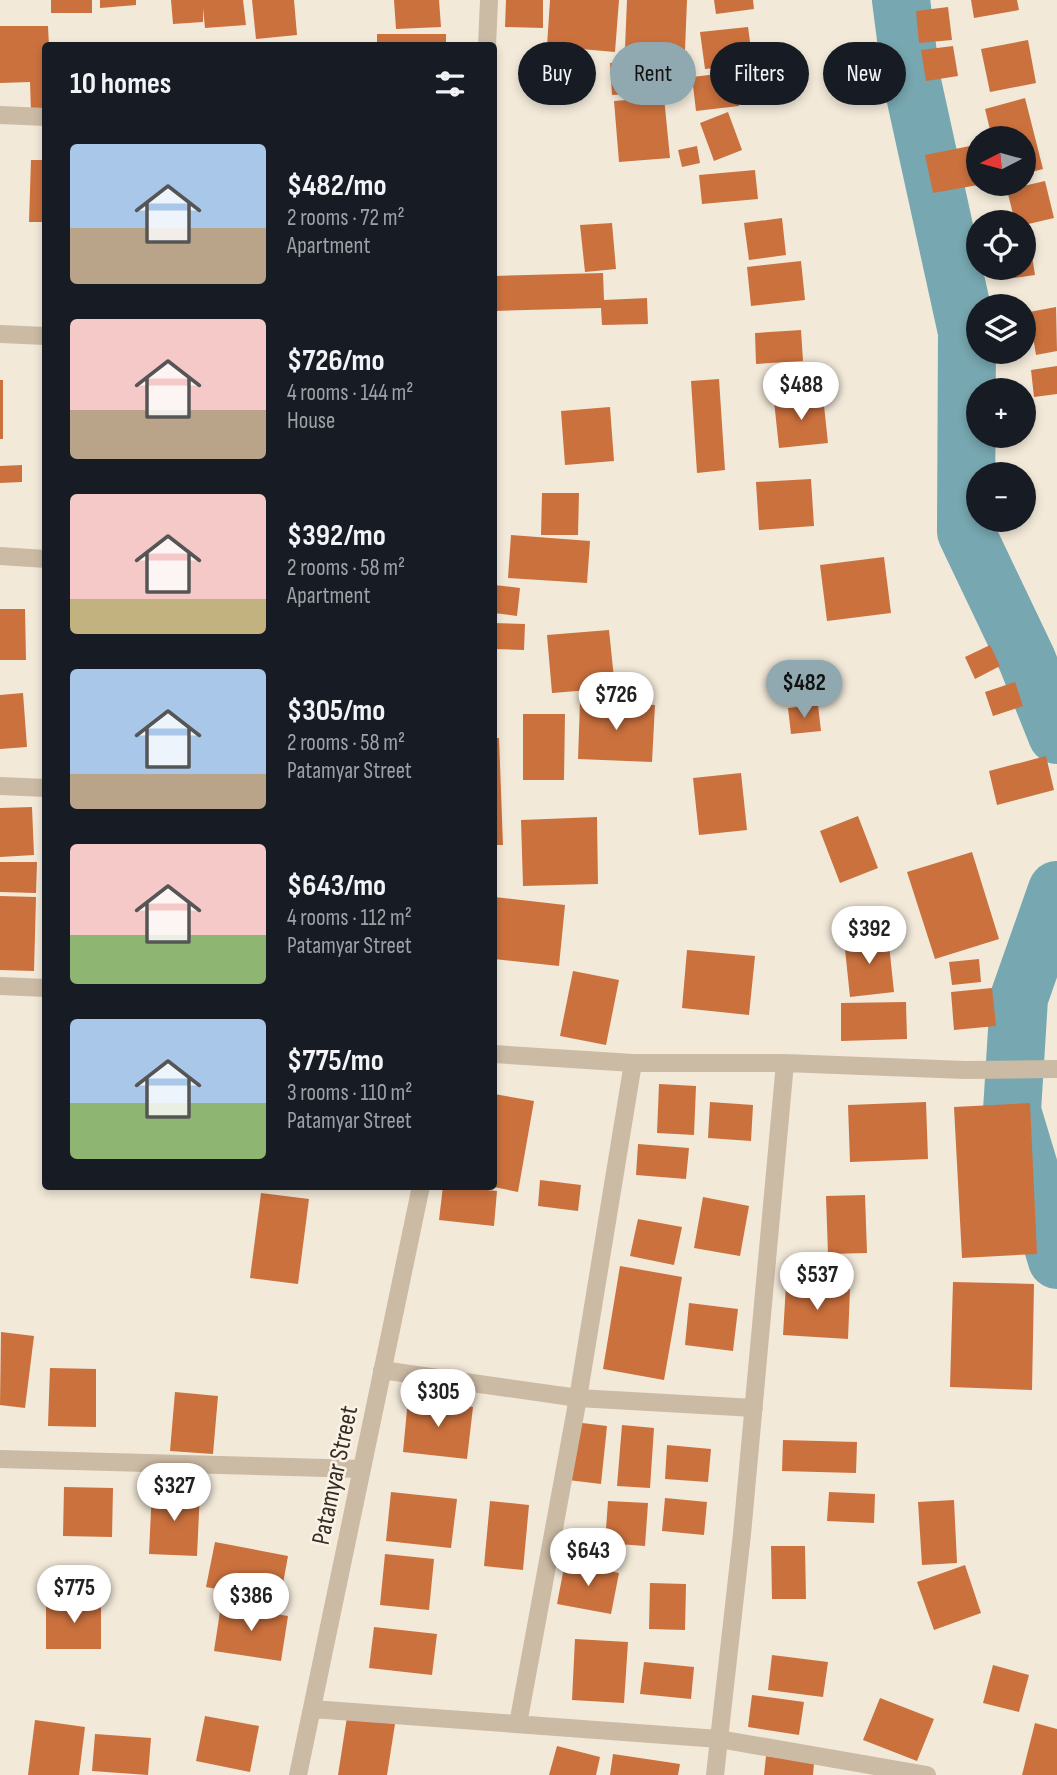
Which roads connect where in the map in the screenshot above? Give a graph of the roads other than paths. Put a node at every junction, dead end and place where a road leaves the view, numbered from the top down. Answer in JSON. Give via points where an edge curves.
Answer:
{"nodes":[{"id":1,"x":489,"y":0,"type":"edge"},
{"id":2,"x":487,"y":42,"type":"edge"},
{"id":3,"x":0,"y":115,"type":"edge"},
{"id":4,"x":42,"y":117,"type":"edge"},
{"id":5,"x":0,"y":334,"type":"edge"},
{"id":6,"x":42,"y":336,"type":"edge"},
{"id":7,"x":0,"y":556,"type":"edge"},
{"id":8,"x":42,"y":559,"type":"edge"},
{"id":9,"x":0,"y":786,"type":"edge"},
{"id":10,"x":42,"y":788,"type":"edge"},
{"id":11,"x":0,"y":986,"type":"edge"},
{"id":12,"x":42,"y":988,"type":"edge"},
{"id":13,"x":497,"y":1054,"type":"edge"},
{"id":14,"x":633,"y":1063,"type":"junction"},
{"id":15,"x":785,"y":1063,"type":"junction"},
{"id":16,"x":1057,"y":1069,"type":"edge"},
{"id":17,"x":420,"y":1190,"type":"edge"},
{"id":18,"x":382,"y":1370,"type":"junction"},
{"id":19,"x":578,"y":1398,"type":"junction"},
{"id":20,"x":754,"y":1408,"type":"junction"},
{"id":21,"x":0,"y":1459,"type":"edge"},
{"id":22,"x":362,"y":1469,"type":"junction"},
{"id":23,"x":312,"y":1709,"type":"junction"},
{"id":24,"x":518,"y":1724,"type":"junction"},
{"id":25,"x":719,"y":1739,"type":"junction"},
{"id":26,"x":298,"y":1775,"type":"edge"},
{"id":27,"x":715,"y":1775,"type":"edge"},
{"id":28,"x":927,"y":1775,"type":"edge"}],
"edges":[{"from":1,"to":2,"type":"street"},
{"from":3,"to":4,"type":"street"},
{"from":5,"to":6,"type":"street"},
{"from":7,"to":8,"type":"street"},
{"from":9,"to":10,"type":"street"},
{"from":11,"to":12,"type":"street"},
{"from":13,"to":14,"type":"street"},
{"from":14,"to":15,"type":"street"},
{"from":14,"to":19,"type":"street"},
{"from":15,"to":16,"type":"street"},
{"from":15,"to":20,"type":"street"},
{"from":17,"to":18,"type":"street","name":"Patamyar Street"},
{"from":18,"to":19,"type":"street"},
{"from":18,"to":22,"type":"street","name":"Patamyar Street"},
{"from":19,"to":20,"type":"street"},
{"from":19,"to":24,"type":"street"},
{"from":20,"to":25,"type":"street"},
{"from":21,"to":22,"type":"street"},
{"from":22,"to":23,"type":"street","name":"Patamyar Street"},
{"from":23,"to":24,"type":"street"},
{"from":23,"to":26,"type":"street","name":"Patamyar Street"},
{"from":24,"to":25,"type":"street"},
{"from":25,"to":27,"type":"street"},
{"from":25,"to":28,"type":"street"}]}
